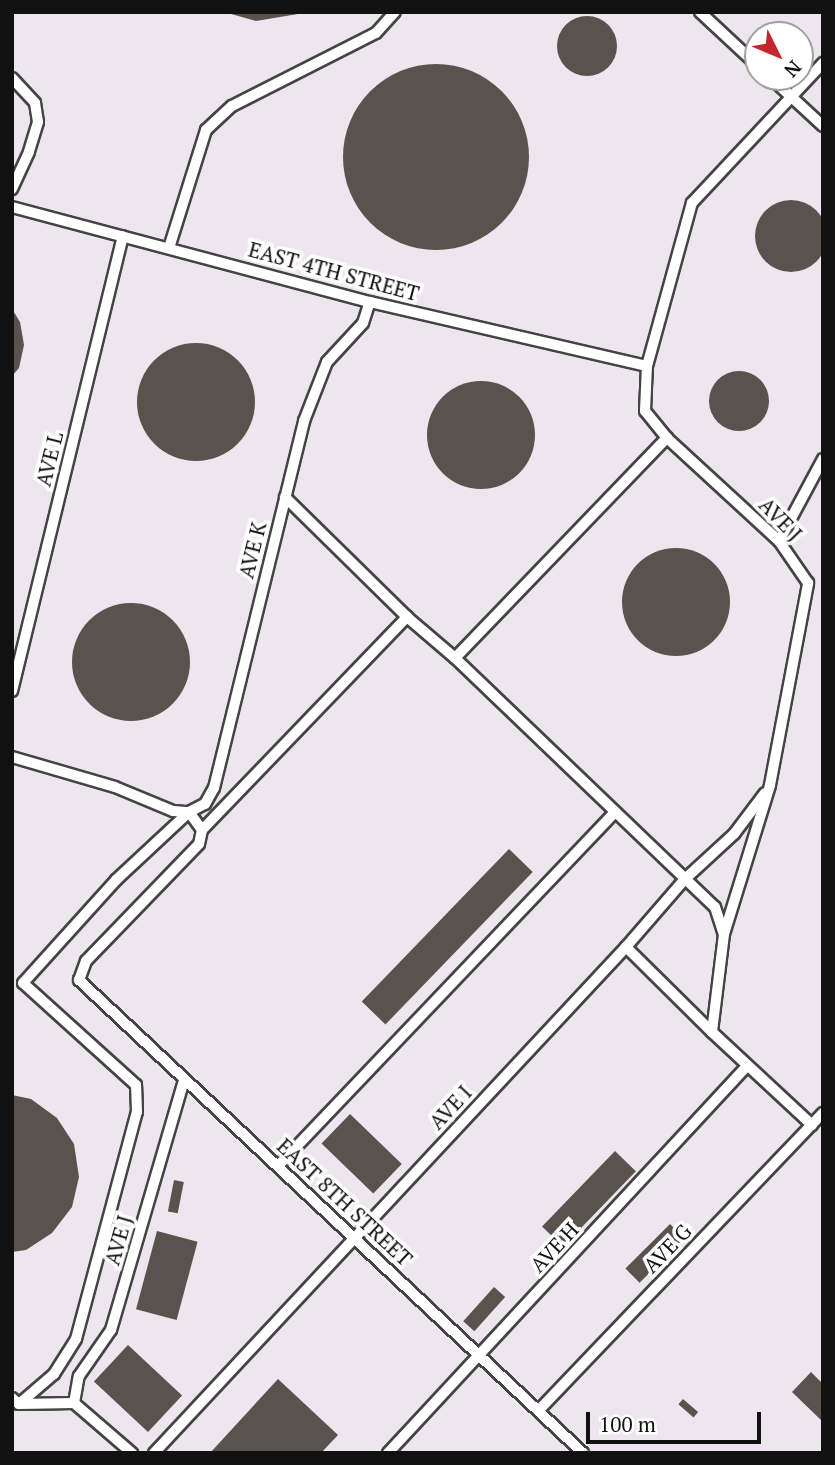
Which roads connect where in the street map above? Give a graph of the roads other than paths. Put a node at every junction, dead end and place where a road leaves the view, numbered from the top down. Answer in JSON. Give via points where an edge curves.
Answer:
{"nodes":[{"id":1,"x":395,"y":12,"type":"edge"},
{"id":2,"x":700,"y":12,"type":"edge"},
{"id":3,"x":744,"y":53,"type":"edge"},
{"id":4,"x":823,"y":63,"type":"edge"},
{"id":5,"x":12,"y":78,"type":"edge"},
{"id":6,"x":785,"y":91,"type":"edge"},
{"id":7,"x":791,"y":97,"type":"junction"},
{"id":8,"x":823,"y":126,"type":"edge"},
{"id":9,"x":12,"y":189,"type":"edge"},
{"id":10,"x":12,"y":207,"type":"edge"},
{"id":11,"x":123,"y":236,"type":"junction"},
{"id":12,"x":169,"y":248,"type":"junction"},
{"id":13,"x":370,"y":302,"type":"junction"},
{"id":14,"x":647,"y":366,"type":"junction"},
{"id":15,"x":667,"y":438,"type":"junction"},
{"id":16,"x":823,"y":459,"type":"edge"},
{"id":17,"x":285,"y":497,"type":"junction"},
{"id":18,"x":779,"y":541,"type":"junction"},
{"id":19,"x":407,"y":617,"type":"junction"},
{"id":20,"x":455,"y":658,"type":"junction"},
{"id":21,"x":12,"y":691,"type":"edge"},
{"id":22,"x":12,"y":757,"type":"edge"},
{"id":23,"x":771,"y":785,"type":"junction"},
{"id":24,"x":189,"y":812,"type":"junction"},
{"id":25,"x":614,"y":813,"type":"junction"},
{"id":26,"x":202,"y":831,"type":"junction"},
{"id":27,"x":685,"y":879,"type":"junction"},
{"id":28,"x":724,"y":934,"type":"junction"},
{"id":29,"x":626,"y":947,"type":"junction"},
{"id":30,"x":712,"y":1032,"type":"junction"},
{"id":31,"x":747,"y":1066,"type":"junction"},
{"id":32,"x":184,"y":1080,"type":"junction"},
{"id":33,"x":823,"y":1113,"type":"edge"},
{"id":34,"x":812,"y":1125,"type":"junction"},
{"id":35,"x":278,"y":1166,"type":"junction"},
{"id":36,"x":355,"y":1237,"type":"junction"},
{"id":37,"x":480,"y":1356,"type":"junction"},
{"id":38,"x":15,"y":1401,"type":"edge"},
{"id":39,"x":74,"y":1403,"type":"junction"},
{"id":40,"x":538,"y":1410,"type":"junction"},
{"id":41,"x":132,"y":1453,"type":"edge"},
{"id":42,"x":154,"y":1453,"type":"edge"},
{"id":43,"x":388,"y":1453,"type":"edge"},
{"id":44,"x":583,"y":1453,"type":"edge"}],
"edges":[{"from":1,"to":12,"type":"street","via":[[376,33],[232,106],[206,130]]},
{"from":2,"to":3,"type":"street"},
{"from":4,"to":7,"type":"street","name":"AVE J"},
{"from":5,"to":9,"type":"street","via":[[35,103],[38,121]]},
{"from":6,"to":7,"type":"street"},
{"from":7,"to":8,"type":"street"},
{"from":7,"to":14,"type":"street","name":"AVE J","via":[[692,203]]},
{"from":10,"to":11,"type":"street","name":"EAST 4TH STREET"},
{"from":11,"to":12,"type":"street","name":"EAST 4TH STREET"},
{"from":11,"to":21,"type":"street","name":"AVE L"},
{"from":12,"to":13,"type":"street","name":"EAST 4TH STREET"},
{"from":13,"to":14,"type":"street","name":"EAST 4TH STREET"},
{"from":13,"to":17,"type":"street","name":"AVE K","via":[[363,323],[327,362],[304,421]]},
{"from":14,"to":15,"type":"street","name":"AVE J","via":[[645,411]]},
{"from":15,"to":18,"type":"street","name":"AVE J"},
{"from":15,"to":20,"type":"street"},
{"from":16,"to":18,"type":"street"},
{"from":17,"to":19,"type":"street"},
{"from":17,"to":24,"type":"street","name":"AVE K","via":[[214,788],[205,804]]},
{"from":18,"to":23,"type":"street","name":"AVE J","via":[[808,583]]},
{"from":19,"to":20,"type":"street"},
{"from":19,"to":26,"type":"street"},
{"from":20,"to":25,"type":"street"},
{"from":22,"to":24,"type":"street","via":[[115,787],[173,811]]},
{"from":23,"to":27,"type":"street","name":"AVE I","via":[[734,834]]},
{"from":23,"to":28,"type":"street","name":"AVE J"},
{"from":24,"to":26,"type":"street"},
{"from":24,"to":38,"type":"street","name":"AVE K","via":[[116,880],[23,983],[136,1085],[137,1112],[76,1339],[54,1374]]},
{"from":25,"to":27,"type":"street"},
{"from":25,"to":35,"type":"street"},
{"from":26,"to":32,"type":"street","name":"EAST 8TH STREET","via":[[199,844],[86,961],[79,980]]},
{"from":27,"to":28,"type":"street","via":[[715,906]]},
{"from":27,"to":29,"type":"street","name":"AVE I"},
{"from":28,"to":30,"type":"street","name":"AVE J"},
{"from":29,"to":30,"type":"street"},
{"from":29,"to":36,"type":"street","name":"AVE I"},
{"from":30,"to":31,"type":"street"},
{"from":31,"to":34,"type":"street"},
{"from":31,"to":37,"type":"street","name":"AVE H"},
{"from":32,"to":35,"type":"street","name":"EAST 8TH STREET"},
{"from":32,"to":39,"type":"street","name":"AVE J","via":[[111,1330],[79,1377]]},
{"from":33,"to":34,"type":"street","name":"AVE G"},
{"from":34,"to":40,"type":"street","name":"AVE G"},
{"from":35,"to":36,"type":"street","name":"EAST 8TH STREET"},
{"from":36,"to":37,"type":"street","name":"EAST 8TH STREET"},
{"from":36,"to":42,"type":"street","name":"AVE I"},
{"from":37,"to":40,"type":"street","name":"EAST 8TH STREET"},
{"from":37,"to":43,"type":"street","name":"AVE H"},
{"from":38,"to":39,"type":"street"},
{"from":39,"to":41,"type":"street"},
{"from":40,"to":44,"type":"street","name":"EAST 8TH STREET"}]}
